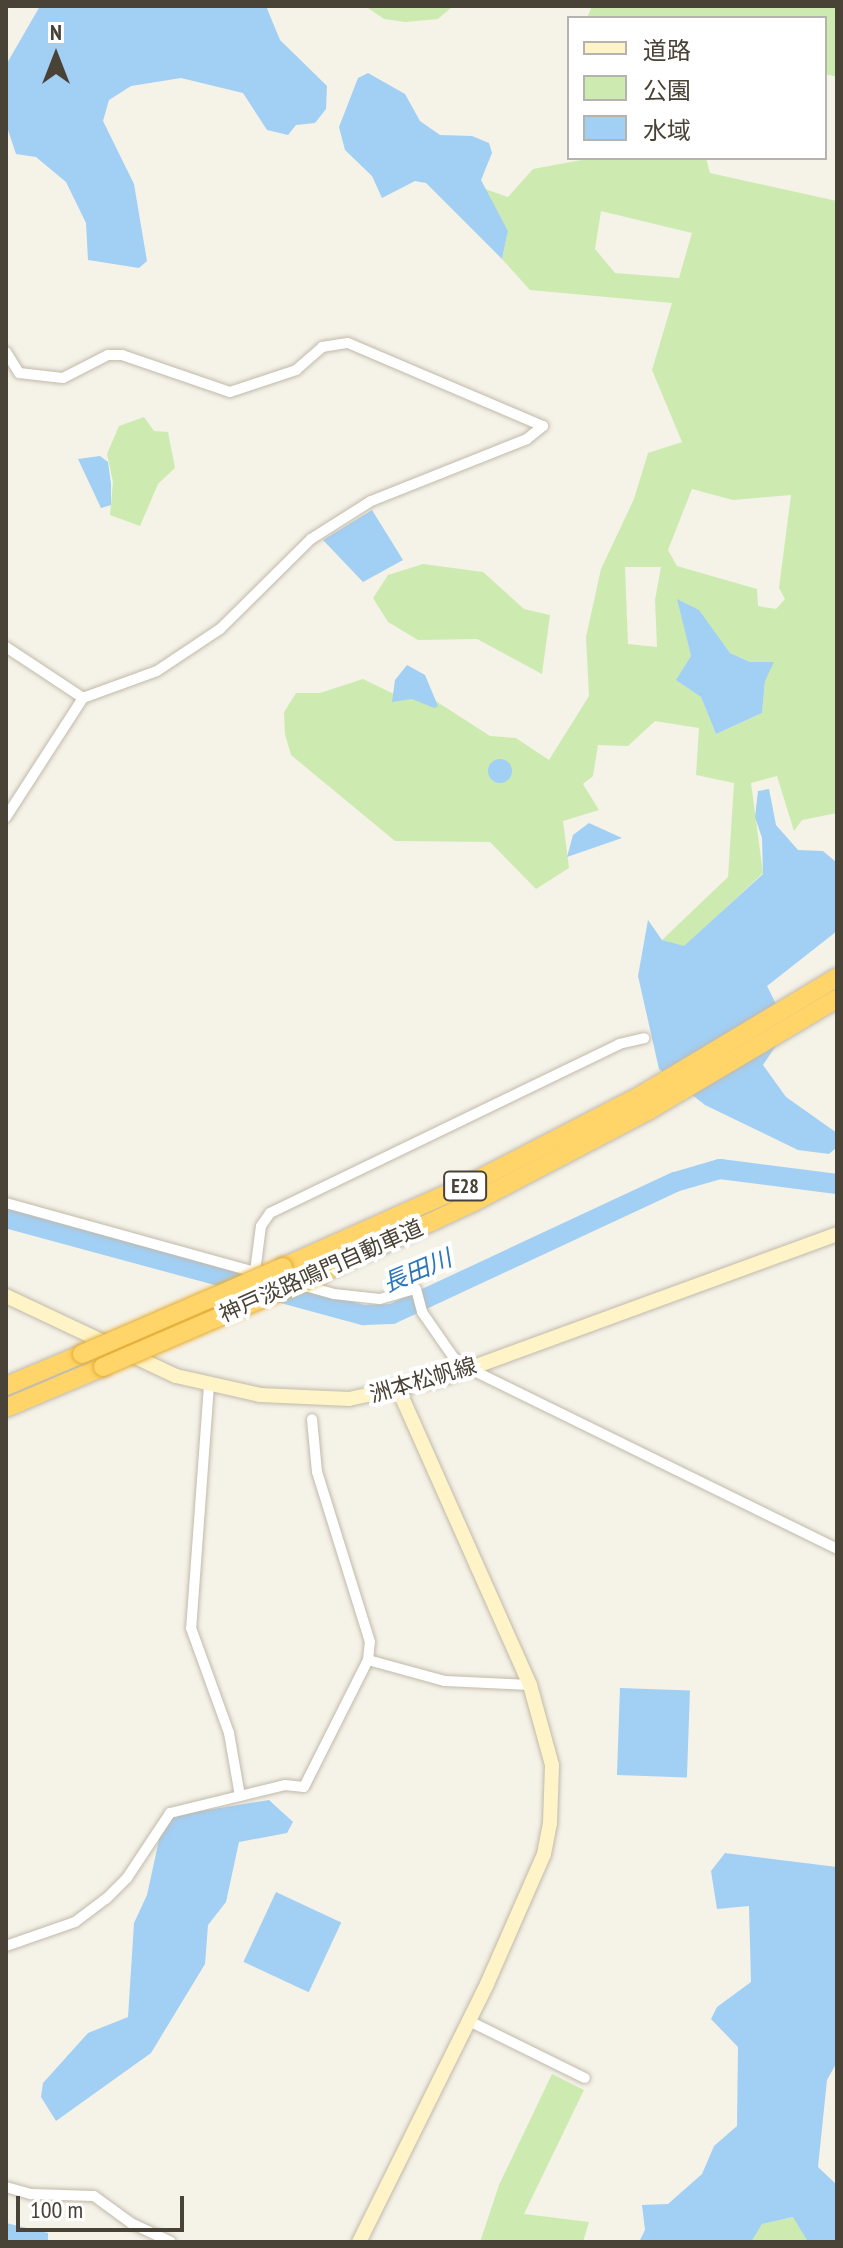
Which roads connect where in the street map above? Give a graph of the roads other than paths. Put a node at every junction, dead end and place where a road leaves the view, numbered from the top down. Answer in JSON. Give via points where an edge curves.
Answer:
{"nodes":[{"id":1,"x":6,"y":352,"type":"edge"},
{"id":2,"x":6,"y":647,"type":"edge"},
{"id":3,"x":83,"y":698,"type":"junction"},
{"id":4,"x":6,"y":817,"type":"edge"},
{"id":5,"x":837,"y":977,"type":"edge"},
{"id":6,"x":837,"y":999,"type":"edge"},
{"id":7,"x":798,"y":1013,"type":"junction"},
{"id":8,"x":644,"y":1038,"type":"dead end"},
{"id":9,"x":644,"y":1103,"type":"junction"},
{"id":10,"x":6,"y":1203,"type":"edge"},
{"id":11,"x":837,"y":1234,"type":"edge"},
{"id":12,"x":255,"y":1272,"type":"junction"},
{"id":13,"x":6,"y":1296,"type":"edge"},
{"id":14,"x":468,"y":1368,"type":"junction"},
{"id":15,"x":209,"y":1385,"type":"junction"},
{"id":16,"x":6,"y":1386,"type":"edge"},
{"id":17,"x":399,"y":1391,"type":"junction"},
{"id":18,"x":6,"y":1408,"type":"edge"},
{"id":19,"x":312,"y":1419,"type":"dead end"},
{"id":20,"x":837,"y":1549,"type":"edge"},
{"id":21,"x":368,"y":1660,"type":"junction"},
{"id":22,"x":530,"y":1685,"type":"junction"},
{"id":23,"x":240,"y":1796,"type":"junction"},
{"id":24,"x":6,"y":1946,"type":"edge"},
{"id":25,"x":469,"y":2021,"type":"junction"},
{"id":26,"x":585,"y":2078,"type":"dead end"},
{"id":27,"x":6,"y":2187,"type":"edge"},
{"id":28,"x":171,"y":2242,"type":"edge"},
{"id":29,"x":359,"y":2242,"type":"edge"}],
"edges":[{"from":1,"to":3,"type":"street","via":[[19,373],[63,378],[108,355],[122,355],[230,392],[296,370],[322,347],[348,343],[543,426],[527,439],[371,501],[311,539],[220,629],[157,671]]},
{"from":2,"to":3,"type":"street"},
{"from":3,"to":4,"type":"street"},
{"from":5,"to":7,"type":"highway","name":"神戸淡路鳴門自動車道","number":"E28"},
{"from":6,"to":7,"type":"highway","name":"神戸淡路鳴門自動車道","number":"E28"},
{"from":7,"to":9,"type":"highway","name":"神戸淡路鳴門自動車道","number":"E28"},
{"from":8,"to":12,"type":"street","via":[[619,1044],[270,1213],[261,1226]]},
{"from":9,"to":16,"type":"highway","name":"神戸淡路鳴門自動車道","number":"E28","bridge":true},
{"from":9,"to":18,"type":"highway","name":"神戸淡路鳴門自動車道","number":"E28","bridge":true,"via":[[472,1203]]},
{"from":10,"to":12,"type":"street"},
{"from":11,"to":14,"type":"street","name":"洲本松帆線"},
{"from":12,"to":14,"type":"street","via":[[334,1294],[380,1299],[416,1289],[422,1312],[454,1358]]},
{"from":13,"to":15,"type":"street","name":"洲本松帆線","via":[[105,1345]]},
{"from":14,"to":17,"type":"street","name":"洲本松帆線"},
{"from":14,"to":20,"type":"street"},
{"from":15,"to":17,"type":"street","name":"洲本松帆線","via":[[311,1400]]},
{"from":15,"to":23,"type":"street","via":[[191,1628],[229,1733]]},
{"from":17,"to":22,"type":"street"},
{"from":19,"to":21,"type":"street","via":[[317,1472],[362,1612]]},
{"from":21,"to":22,"type":"street","via":[[445,1681]]},
{"from":21,"to":23,"type":"street","via":[[304,1787],[285,1785]]},
{"from":22,"to":25,"type":"street","via":[[552,1765],[550,1823],[544,1854]]},
{"from":23,"to":24,"type":"street","via":[[170,1813],[127,1878],[106,1899],[75,1922]]},
{"from":25,"to":26,"type":"street"},
{"from":25,"to":29,"type":"street"},
{"from":27,"to":28,"type":"street","via":[[31,2194],[94,2196],[131,2223]]}]}
